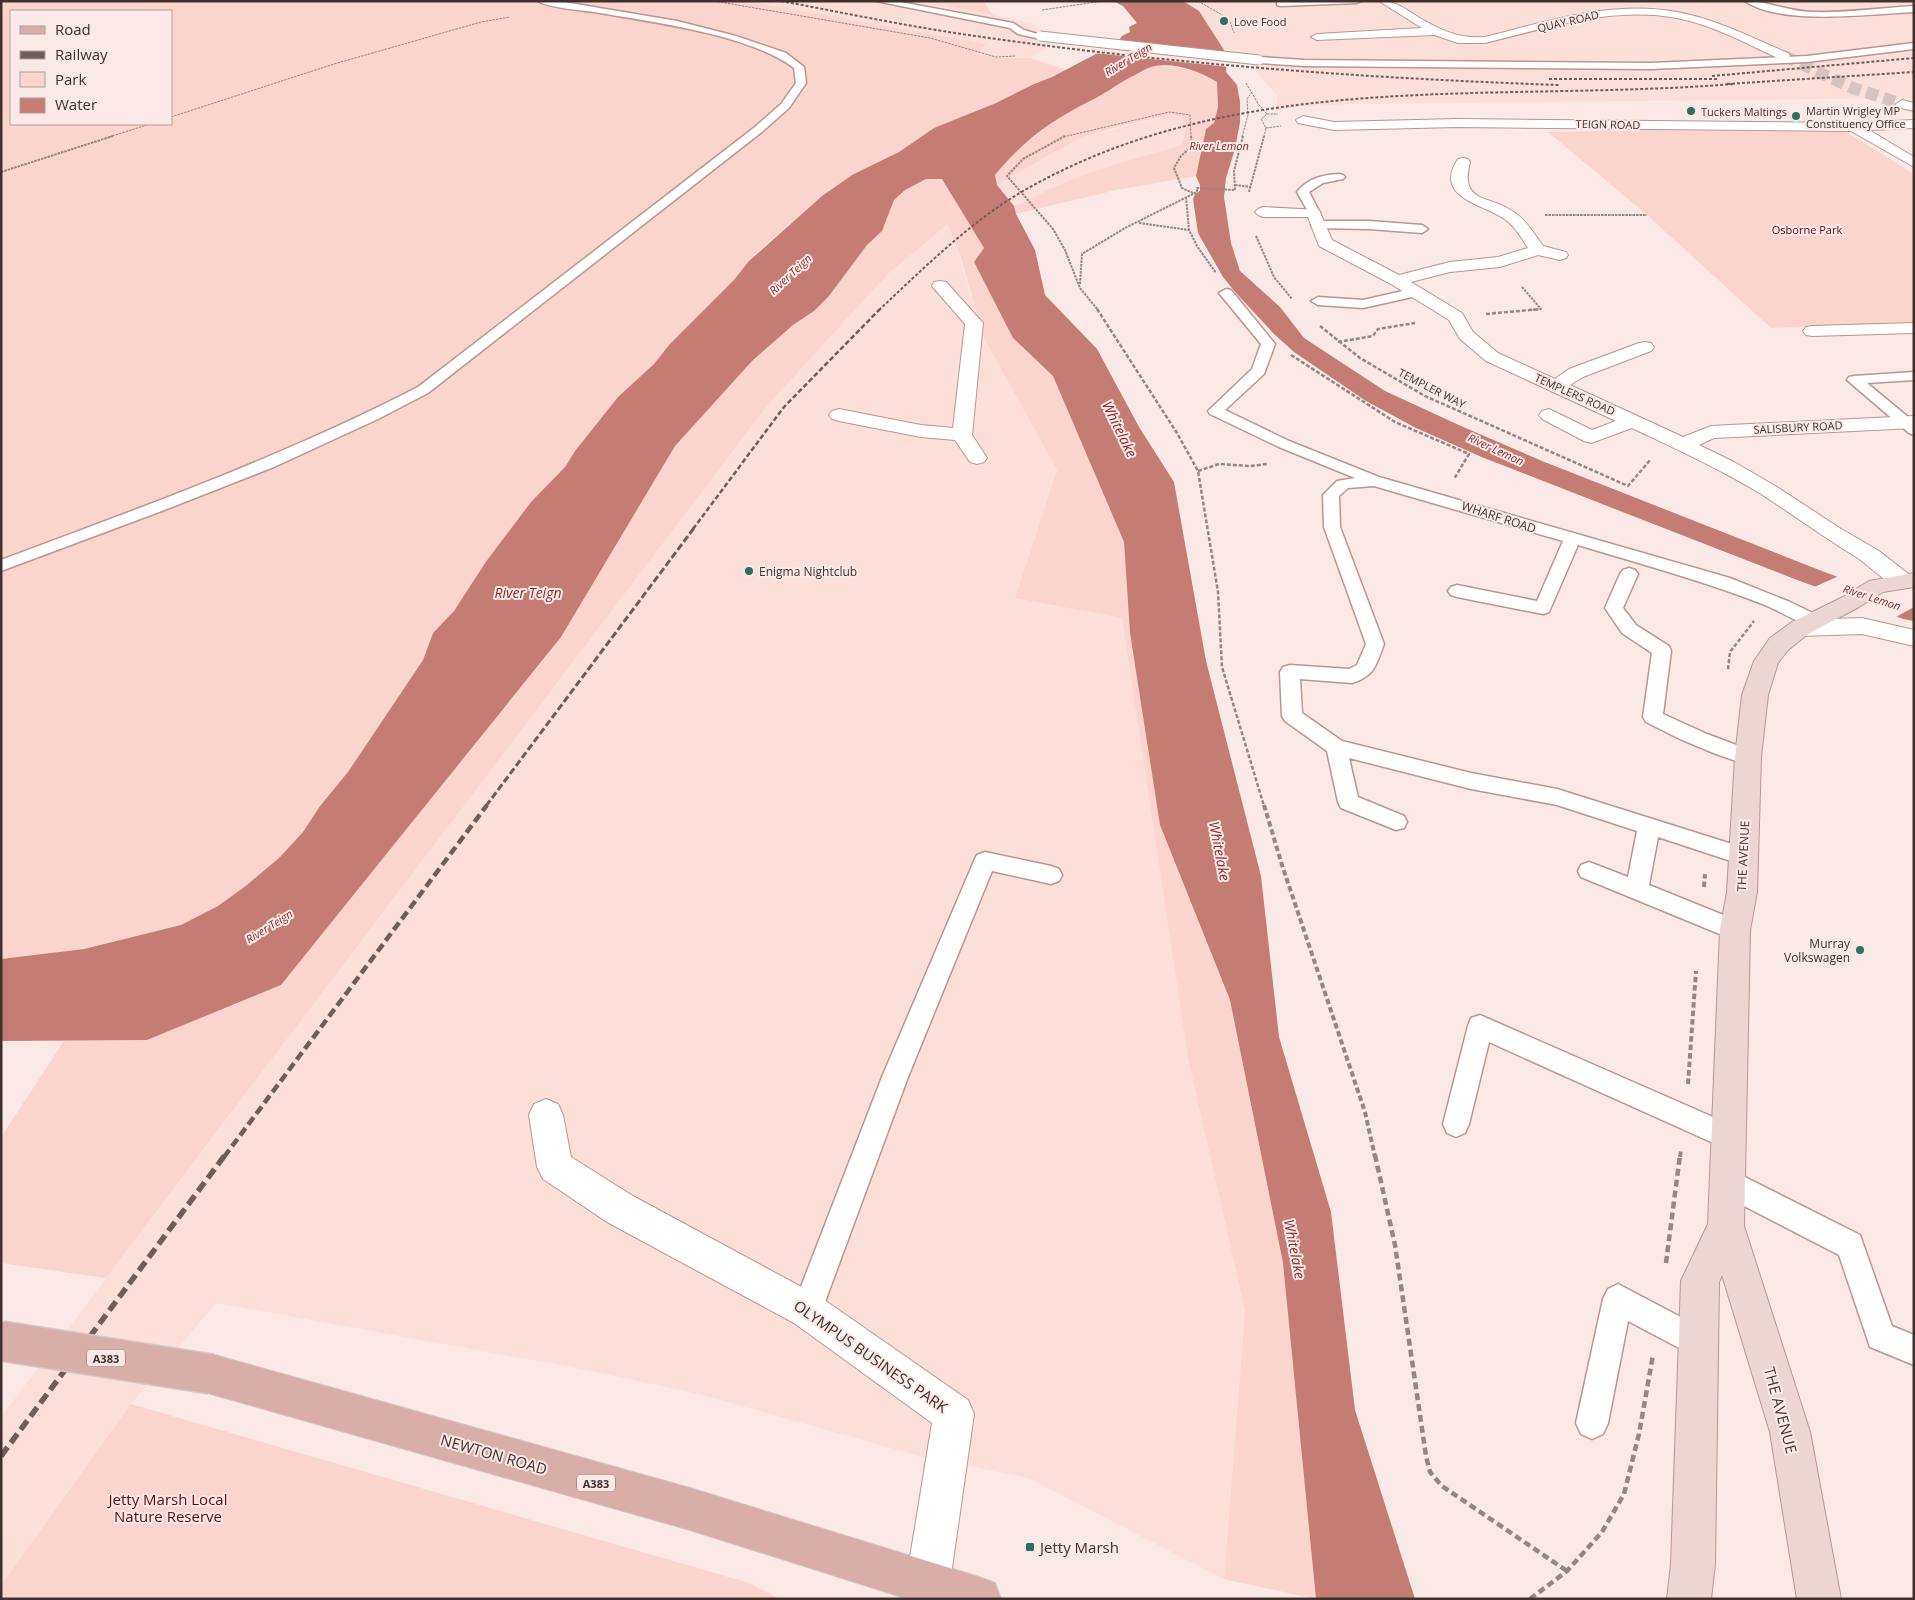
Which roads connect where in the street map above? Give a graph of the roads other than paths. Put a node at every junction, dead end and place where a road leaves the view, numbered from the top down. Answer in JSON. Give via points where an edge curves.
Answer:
{"nodes":[{"id":1,"x":542,"y":1,"type":"edge"},
{"id":2,"x":880,"y":1,"type":"edge"},
{"id":3,"x":1357,"y":1,"type":"edge"},
{"id":4,"x":1384,"y":1,"type":"edge"},
{"id":5,"x":1749,"y":1,"type":"edge"},
{"id":6,"x":1280,"y":3,"type":"dead end"},
{"id":7,"x":1914,"y":9,"type":"edge"},
{"id":8,"x":1437,"y":31,"type":"junction"},
{"id":9,"x":1317,"y":38,"type":"dead end"},
{"id":10,"x":1914,"y":46,"type":"edge"},
{"id":11,"x":1784,"y":56,"type":"tunnel mouth"},
{"id":12,"x":1303,"y":120,"type":"dead end"},
{"id":13,"x":1914,"y":124,"type":"edge"},
{"id":14,"x":1854,"y":127,"type":"junction"},
{"id":15,"x":1465,"y":160,"type":"dead end"},
{"id":16,"x":1914,"y":164,"type":"edge"},
{"id":17,"x":1339,"y":177,"type":"dead end"},
{"id":18,"x":1263,"y":212,"type":"dead end"},
{"id":19,"x":1316,"y":219,"type":"junction"},
{"id":20,"x":1422,"y":229,"type":"dead end"},
{"id":21,"x":1537,"y":250,"type":"junction"},
{"id":22,"x":1560,"y":255,"type":"dead end"},
{"id":23,"x":1397,"y":280,"type":"junction"},
{"id":24,"x":940,"y":286,"type":"dead end"},
{"id":25,"x":1416,"y":292,"type":"junction"},
{"id":26,"x":1226,"y":293,"type":"dead end"},
{"id":27,"x":1318,"y":301,"type":"dead end"},
{"id":28,"x":1914,"y":328,"type":"edge"},
{"id":29,"x":1812,"y":331,"type":"dead end"},
{"id":30,"x":1645,"y":347,"type":"dead end"},
{"id":31,"x":1914,"y":376,"type":"edge"},
{"id":32,"x":1557,"y":386,"type":"junction"},
{"id":33,"x":839,"y":415,"type":"dead end"},
{"id":34,"x":1549,"y":415,"type":"dead end"},
{"id":35,"x":1633,"y":421,"type":"junction"},
{"id":36,"x":1911,"y":425,"type":"edge"},
{"id":37,"x":962,"y":435,"type":"junction"},
{"id":38,"x":1686,"y":446,"type":"junction"},
{"id":39,"x":976,"y":458,"type":"dead end"},
{"id":40,"x":1375,"y":481,"type":"junction"},
{"id":41,"x":1572,"y":540,"type":"junction"},
{"id":42,"x":1,"y":566,"type":"edge"},
{"id":43,"x":1629,"y":574,"type":"dead end"},
{"id":44,"x":1909,"y":580,"type":"edge"},
{"id":45,"x":1457,"y":591,"type":"dead end"},
{"id":46,"x":1808,"y":624,"type":"junction"},
{"id":47,"x":1914,"y":638,"type":"edge"},
{"id":48,"x":1336,"y":746,"type":"junction"},
{"id":49,"x":1748,"y":757,"type":"junction"},
{"id":50,"x":1396,"y":822,"type":"dead end"},
{"id":51,"x":1649,"y":826,"type":"junction"},
{"id":52,"x":1743,"y":856,"type":"junction"},
{"id":53,"x":1588,"y":871,"type":"dead end"},
{"id":54,"x":1050,"y":875,"type":"dead end"},
{"id":55,"x":1637,"y":890,"type":"junction"},
{"id":56,"x":1735,"y":930,"type":"junction"},
{"id":57,"x":546,"y":1116,"type":"dead end"},
{"id":58,"x":1456,"y":1124,"type":"dead end"},
{"id":59,"x":1729,"y":1137,"type":"junction"},
{"id":60,"x":1727,"y":1182,"type":"junction"},
{"id":61,"x":1726,"y":1226,"type":"junction"},
{"id":62,"x":807,"y":1310,"type":"junction"},
{"id":63,"x":1,"y":1341,"type":"edge"},
{"id":64,"x":1698,"y":1343,"type":"junction"},
{"id":65,"x":1914,"y":1350,"type":"edge"},
{"id":66,"x":1592,"y":1423,"type":"dead end"},
{"id":67,"x":928,"y":1582,"type":"junction"},
{"id":68,"x":978,"y":1599,"type":"edge"},
{"id":69,"x":1689,"y":1599,"type":"edge"},
{"id":70,"x":1818,"y":1599,"type":"edge"}],
"edges":[{"from":1,"to":42,"type":"lane","via":[[677,24],[733,38],[784,55],[799,67],[801,83],[785,106],[759,129],[423,390],[370,419],[245,473]]},
{"from":2,"to":10,"type":"lane","bridge":true,"via":[[1013,26],[1021,32],[1040,36],[1304,63],[1651,66],[1807,59]]},
{"from":3,"to":6,"type":"lane"},
{"from":4,"to":8,"type":"street","name":"QUAY ROAD"},
{"from":5,"to":7,"type":"lane","via":[[1776,10],[1813,15]]},
{"from":8,"to":9,"type":"street"},
{"from":8,"to":11,"type":"street","name":"QUAY ROAD","via":[[1450,38],[1477,42],[1606,12],[1665,12],[1704,23]]},
{"from":12,"to":14,"type":"street","name":"TEIGN ROAD","via":[[1334,126],[1467,123]]},
{"from":13,"to":14,"type":"street","name":"TEIGN ROAD"},
{"from":14,"to":16,"type":"street"},
{"from":15,"to":21,"type":"street","via":[[1458,177],[1466,193],[1473,200],[1510,216]]},
{"from":17,"to":19,"type":"lane","via":[[1307,186],[1303,192]]},
{"from":18,"to":19,"type":"street"},
{"from":19,"to":20,"type":"lane"},
{"from":19,"to":23,"type":"street","name":"TEMPLERS ROAD","via":[[1325,243]]},
{"from":21,"to":22,"type":"street"},
{"from":21,"to":23,"type":"street","via":[[1500,262],[1450,267]]},
{"from":23,"to":25,"type":"street","name":"TEMPLERS ROAD"},
{"from":24,"to":37,"type":"street","via":[[974,323]]},
{"from":25,"to":27,"type":"lane","via":[[1363,304]]},
{"from":25,"to":32,"type":"street","name":"TEMPLERS ROAD","via":[[1456,317],[1466,335],[1492,357]]},
{"from":26,"to":40,"type":"lane","via":[[1268,344],[1259,372],[1215,411],[1284,444]]},
{"from":28,"to":29,"type":"street"},
{"from":30,"to":32,"type":"street","via":[[1576,374]]},
{"from":31,"to":36,"type":"lane","via":[[1854,380]]},
{"from":32,"to":35,"type":"street","name":"TEMPLERS ROAD"},
{"from":33,"to":37,"type":"street","via":[[921,431]]},
{"from":34,"to":35,"type":"street","via":[[1591,437]]},
{"from":35,"to":38,"type":"street","name":"TEMPLERS ROAD"},
{"from":36,"to":38,"type":"street","name":"SALISBURY ROAD","via":[[1711,432]]},
{"from":37,"to":39,"type":"street"},
{"from":38,"to":44,"type":"street","name":"TEMPLERS ROAD","via":[[1770,491]]},
{"from":40,"to":41,"type":"lane","name":"WHARF ROAD"},
{"from":40,"to":48,"type":"lane","name":"WHARF ROAD","via":[[1343,484],[1331,495],[1332,527],[1375,644],[1364,669],[1352,676],[1290,672],[1292,716]]},
{"from":41,"to":45,"type":"lane","via":[[1543,608]]},
{"from":41,"to":46,"type":"lane","name":"WHARF ROAD","via":[[1724,582],[1784,606]]},
{"from":43,"to":49,"type":"lane","via":[[1614,608],[1629,629],[1662,651],[1653,717],[1677,731]]},
{"from":44,"to":46,"type":"main road","name":"THE AVENUE","via":[[1877,586]]},
{"from":46,"to":47,"type":"street","via":[[1862,626]]},
{"from":46,"to":49,"type":"main road","name":"THE AVENUE","via":[[1779,644],[1766,661],[1755,695]]},
{"from":48,"to":50,"type":"lane","via":[[1349,802]]},
{"from":48,"to":51,"type":"lane","via":[[1471,781],[1557,797]]},
{"from":49,"to":52,"type":"main road","name":"THE AVENUE"},
{"from":51,"to":52,"type":"lane"},
{"from":51,"to":55,"type":"lane"},
{"from":52,"to":56,"type":"main road","name":"THE AVENUE","via":[[1742,892]]},
{"from":53,"to":55,"type":"lane"},
{"from":54,"to":62,"type":"lane","via":[[985,860],[895,1077]]},
{"from":55,"to":56,"type":"lane"},
{"from":56,"to":59,"type":"main road","name":"THE AVENUE"},
{"from":57,"to":62,"type":"street","name":"OLYMPUS BUSINESS PARK","via":[[555,1167],[620,1209]]},
{"from":58,"to":59,"type":"lane","via":[[1480,1026]]},
{"from":59,"to":60,"type":"main road","name":"THE AVENUE"},
{"from":60,"to":61,"type":"main road","name":"THE AVENUE"},
{"from":60,"to":65,"type":"lane","via":[[1850,1245],[1881,1336]]},
{"from":61,"to":64,"type":"main road","name":"THE AVENUE","via":[[1700,1280]]},
{"from":61,"to":70,"type":"main road","name":"THE AVENUE","via":[[1790,1432]]},
{"from":62,"to":67,"type":"street","name":"OLYMPUS BUSINESS PARK","via":[[954,1414]]},
{"from":63,"to":67,"type":"main road","name":"NEWTON ROAD","number":"A383","bridge":true,"via":[[211,1374],[690,1509]]},
{"from":64,"to":66,"type":"lane","via":[[1618,1299]]},
{"from":64,"to":69,"type":"main road","name":"THE AVENUE","via":[[1694,1564]]},
{"from":67,"to":68,"type":"main road","name":"NEWTON ROAD","number":"A383"}]}
